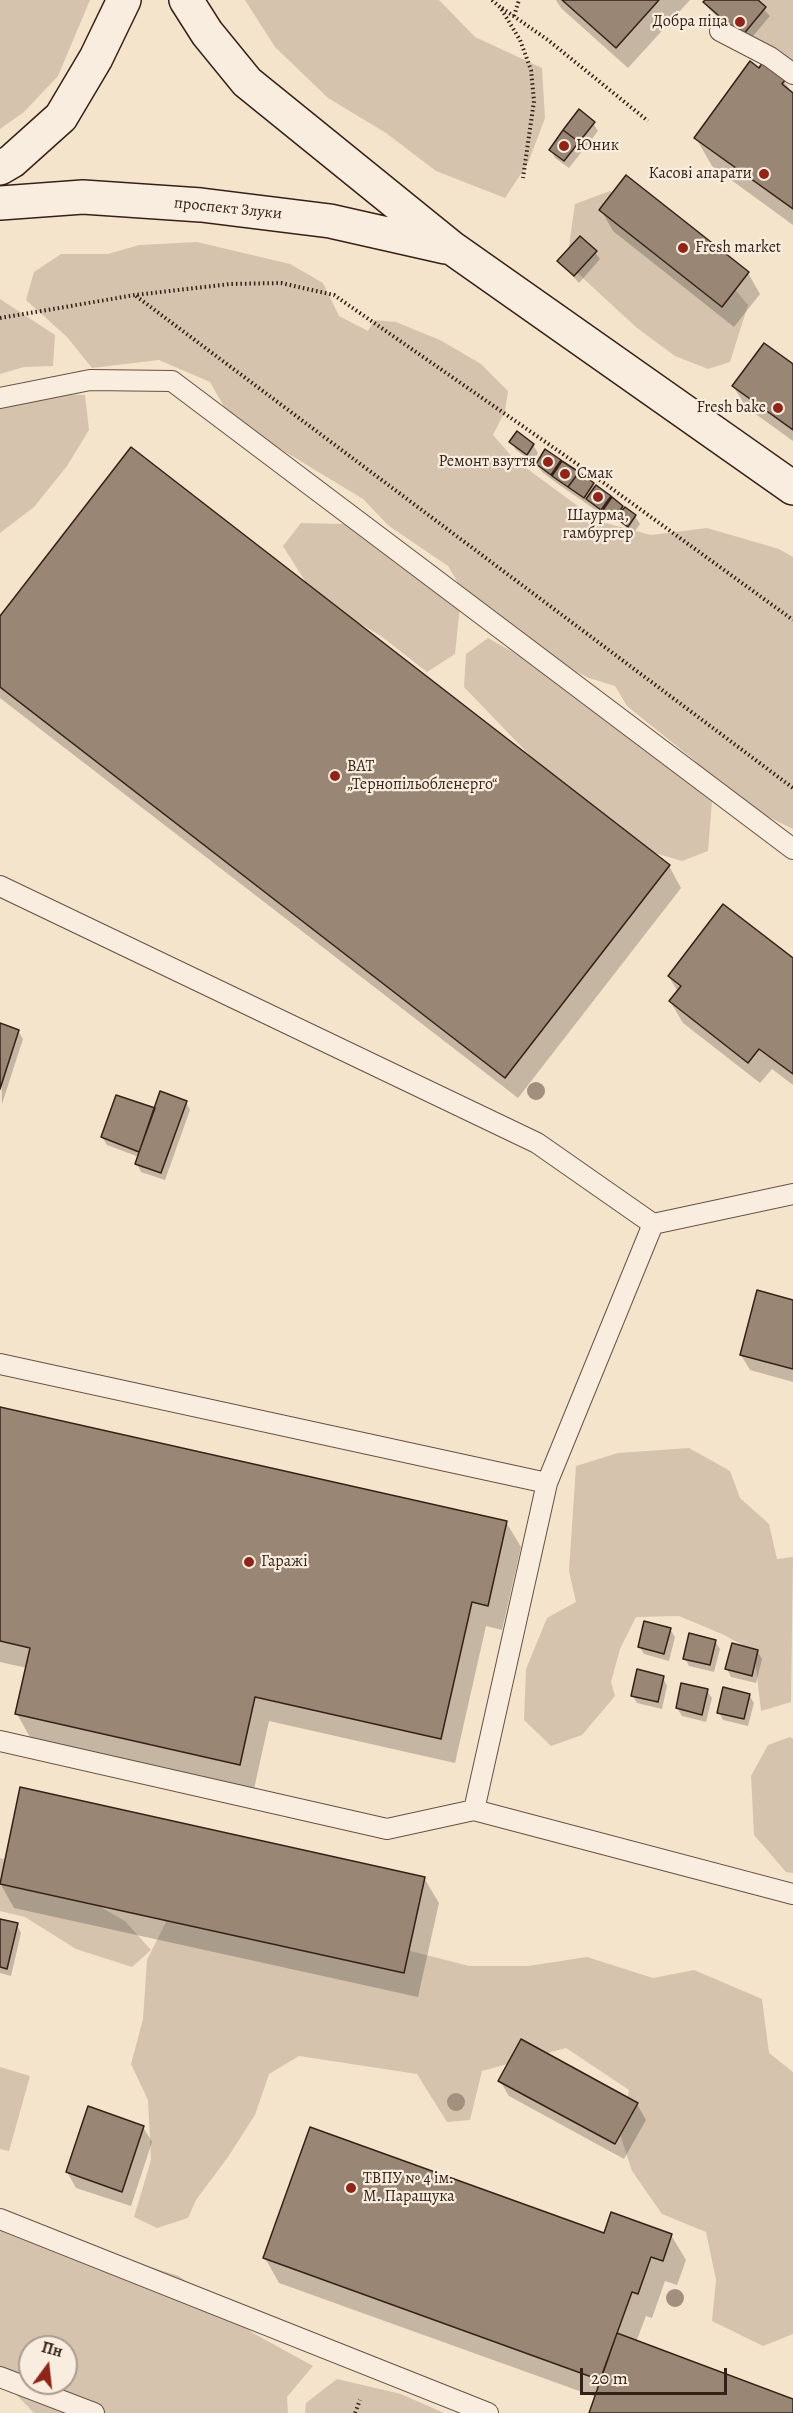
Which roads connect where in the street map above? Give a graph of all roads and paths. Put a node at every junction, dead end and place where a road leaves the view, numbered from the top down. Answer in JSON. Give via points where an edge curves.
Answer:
{"nodes":[{"id":1,"x":124,"y":0,"type":"edge"},
{"id":2,"x":186,"y":0,"type":"edge"},
{"id":3,"x":492,"y":0,"type":"edge"},
{"id":4,"x":519,"y":0,"type":"edge"},
{"id":5,"x":500,"y":7,"type":"junction"},
{"id":6,"x":514,"y":17,"type":"junction"},
{"id":7,"x":720,"y":31,"type":"dead end"},
{"id":8,"x":793,"y":74,"type":"edge"},
{"id":9,"x":648,"y":121,"type":"dead end"},
{"id":10,"x":0,"y":168,"type":"edge"},
{"id":11,"x":523,"y":178,"type":"dead end"},
{"id":12,"x":0,"y":202,"type":"edge"},
{"id":13,"x":452,"y":248,"type":"junction"},
{"id":14,"x":135,"y":295,"type":"junction"},
{"id":15,"x":0,"y":318,"type":"edge"},
{"id":16,"x":0,"y":398,"type":"edge"},
{"id":17,"x":793,"y":488,"type":"edge"},
{"id":18,"x":793,"y":620,"type":"edge"},
{"id":19,"x":793,"y":788,"type":"edge"},
{"id":20,"x":793,"y":849,"type":"edge"},
{"id":21,"x":0,"y":886,"type":"edge"},
{"id":22,"x":793,"y":1194,"type":"edge"},
{"id":23,"x":653,"y":1224,"type":"junction"},
{"id":24,"x":0,"y":1364,"type":"edge"},
{"id":25,"x":547,"y":1483,"type":"junction"},
{"id":26,"x":0,"y":1741,"type":"edge"},
{"id":27,"x":474,"y":1810,"type":"junction"},
{"id":28,"x":793,"y":1894,"type":"edge"},
{"id":29,"x":0,"y":2219,"type":"edge"},
{"id":30,"x":0,"y":2377,"type":"edge"},
{"id":31,"x":94,"y":2413,"type":"edge"},
{"id":32,"x":488,"y":2413,"type":"edge"}],
"edges":[{"from":1,"to":10,"type":"main road","via":[[61,117]]},
{"from":2,"to":13,"type":"main road","name":"проспект Злуки","via":[[247,82]]},
{"from":3,"to":5,"type":"path"},
{"from":4,"to":6,"type":"path"},
{"from":5,"to":6,"type":"path"},
{"from":5,"to":11,"type":"path","via":[[520,40],[531,70],[534,101]]},
{"from":6,"to":9,"type":"path"},
{"from":7,"to":8,"type":"lane"},
{"from":12,"to":13,"type":"main road","name":"проспект Злуки","via":[[83,197],[201,205],[330,221]]},
{"from":13,"to":17,"type":"main road","name":"проспект Злуки"},
{"from":14,"to":15,"type":"path"},
{"from":14,"to":18,"type":"path","via":[[230,284],[281,283],[333,295],[593,475]]},
{"from":14,"to":19,"type":"path"},
{"from":16,"to":20,"type":"lane","via":[[90,380],[172,381]]},
{"from":21,"to":23,"type":"lane","via":[[537,1143]]},
{"from":22,"to":23,"type":"lane"},
{"from":23,"to":25,"type":"lane"},
{"from":24,"to":25,"type":"lane"},
{"from":25,"to":27,"type":"lane"},
{"from":26,"to":27,"type":"lane","via":[[387,1829]]},
{"from":27,"to":28,"type":"lane"},
{"from":29,"to":32,"type":"lane"},
{"from":30,"to":31,"type":"lane"}]}
